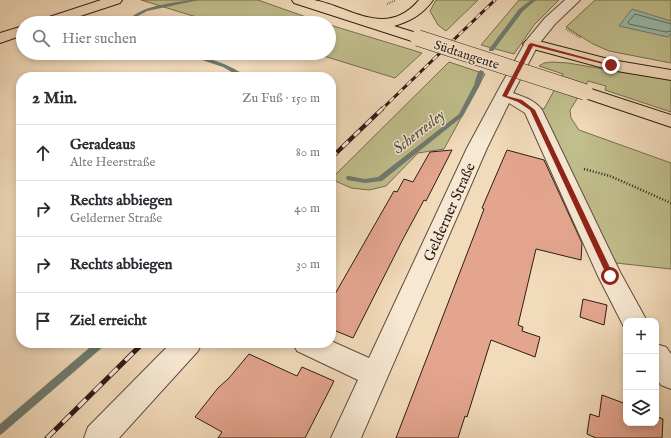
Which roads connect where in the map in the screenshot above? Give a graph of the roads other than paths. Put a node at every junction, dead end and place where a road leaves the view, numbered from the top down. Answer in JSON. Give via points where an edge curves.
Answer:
{"nodes":[{"id":1,"x":115,"y":0,"type":"edge"},
{"id":2,"x":299,"y":0,"type":"edge"},
{"id":3,"x":573,"y":0,"type":"edge"},
{"id":4,"x":422,"y":5,"type":"edge"},
{"id":5,"x":397,"y":7,"type":"dead end"},
{"id":6,"x":66,"y":16,"type":"edge"},
{"id":7,"x":372,"y":24,"type":"junction"},
{"id":8,"x":424,"y":30,"type":"junction"},
{"id":9,"x":16,"y":32,"type":"edge"},
{"id":10,"x":0,"y":38,"type":"edge"},
{"id":11,"x":531,"y":44,"type":"junction"},
{"id":12,"x":671,"y":75,"type":"edge"},
{"id":13,"x":504,"y":96,"type":"junction"},
{"id":14,"x":671,"y":121,"type":"edge"},
{"id":15,"x":632,"y":318,"type":"edge"},
{"id":16,"x":184,"y":348,"type":"edge"},
{"id":17,"x":317,"y":348,"type":"edge"},
{"id":18,"x":659,"y":360,"type":"edge"},
{"id":19,"x":375,"y":374,"type":"junction"},
{"id":20,"x":671,"y":376,"type":"edge"},
{"id":21,"x":99,"y":438,"type":"edge"},
{"id":22,"x":346,"y":438,"type":"edge"}],
"edges":[{"from":1,"to":6,"type":"main road"},
{"from":2,"to":7,"type":"main road","name":"Südtangente"},
{"from":3,"to":11,"type":"street","name":"Gelderner Straße","via":[[550,21]]},
{"from":4,"to":7,"type":"main road","via":[[399,20]]},
{"from":4,"to":8,"type":"main road"},
{"from":5,"to":7,"type":"main road"},
{"from":7,"to":8,"type":"main road","name":"Südtangente"},
{"from":8,"to":14,"type":"main road","name":"Südtangente","bridge":true,"via":[[480,58]]},
{"from":9,"to":10,"type":"main road"},
{"from":11,"to":12,"type":"main road","via":[[611,65]]},
{"from":11,"to":13,"type":"street","name":"Gelderner Straße"},
{"from":13,"to":15,"type":"street","via":[[520,101],[533,110],[610,276]]},
{"from":13,"to":19,"type":"street","name":"Gelderner Straße","via":[[477,148],[398,328]]},
{"from":16,"to":21,"type":"street"},
{"from":17,"to":19,"type":"street"},
{"from":18,"to":20,"type":"street"},
{"from":19,"to":22,"type":"street","name":"Gelderner Straße"}]}
